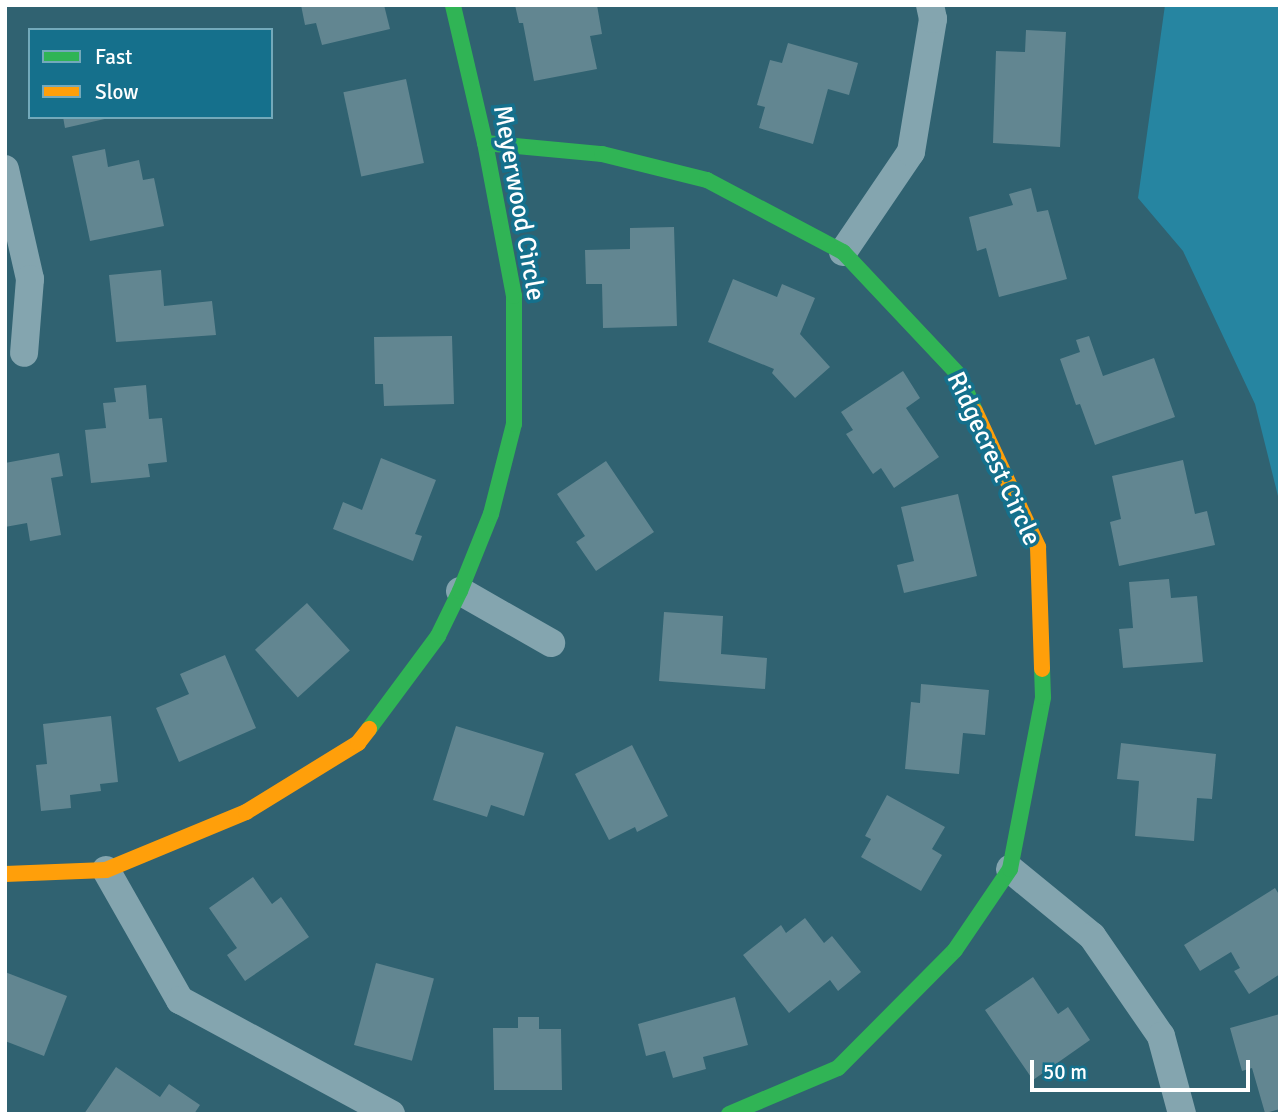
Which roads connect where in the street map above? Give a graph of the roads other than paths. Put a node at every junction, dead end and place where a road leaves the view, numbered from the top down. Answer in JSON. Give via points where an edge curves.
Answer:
{"nodes":[{"id":1,"x":453,"y":5,"type":"edge"},
{"id":2,"x":930,"y":5,"type":"edge"},
{"id":3,"x":485,"y":143,"type":"junction"},
{"id":4,"x":5,"y":169,"type":"edge"},
{"id":5,"x":843,"y":252,"type":"junction"},
{"id":6,"x":24,"y":353,"type":"dead end"},
{"id":7,"x":460,"y":591,"type":"junction"},
{"id":8,"x":551,"y":643,"type":"dead end"},
{"id":9,"x":1010,"y":869,"type":"junction"},
{"id":10,"x":106,"y":870,"type":"junction"},
{"id":11,"x":5,"y":874,"type":"edge"},
{"id":12,"x":391,"y":1114,"type":"edge"},
{"id":13,"x":729,"y":1114,"type":"edge"},
{"id":14,"x":1182,"y":1114,"type":"edge"}],
"edges":[{"from":1,"to":3,"type":"street","name":"Meyerwood Circle"},
{"from":2,"to":5,"type":"street","via":[[933,19],[911,152]]},
{"from":3,"to":5,"type":"street","name":"Ridgecrest Circle","via":[[602,154],[707,180]]},
{"from":3,"to":7,"type":"street","name":"Meyerwood Circle","via":[[514,296],[514,424],[491,513]]},
{"from":4,"to":6,"type":"street","via":[[30,279]]},
{"from":5,"to":9,"type":"street","name":"Ridgecrest Circle","via":[[960,375],[1038,547],[1043,696]]},
{"from":7,"to":8,"type":"street"},
{"from":7,"to":10,"type":"street","name":"Meyerwood Circle","via":[[438,636],[358,743],[246,812]]},
{"from":9,"to":13,"type":"street","name":"Ridgecrest Circle","via":[[955,950],[838,1069]]},
{"from":9,"to":14,"type":"street","via":[[1092,936],[1161,1036]]},
{"from":10,"to":11,"type":"street","name":"Meyerwood Circle"},
{"from":10,"to":12,"type":"street","via":[[180,1000]]}]}
